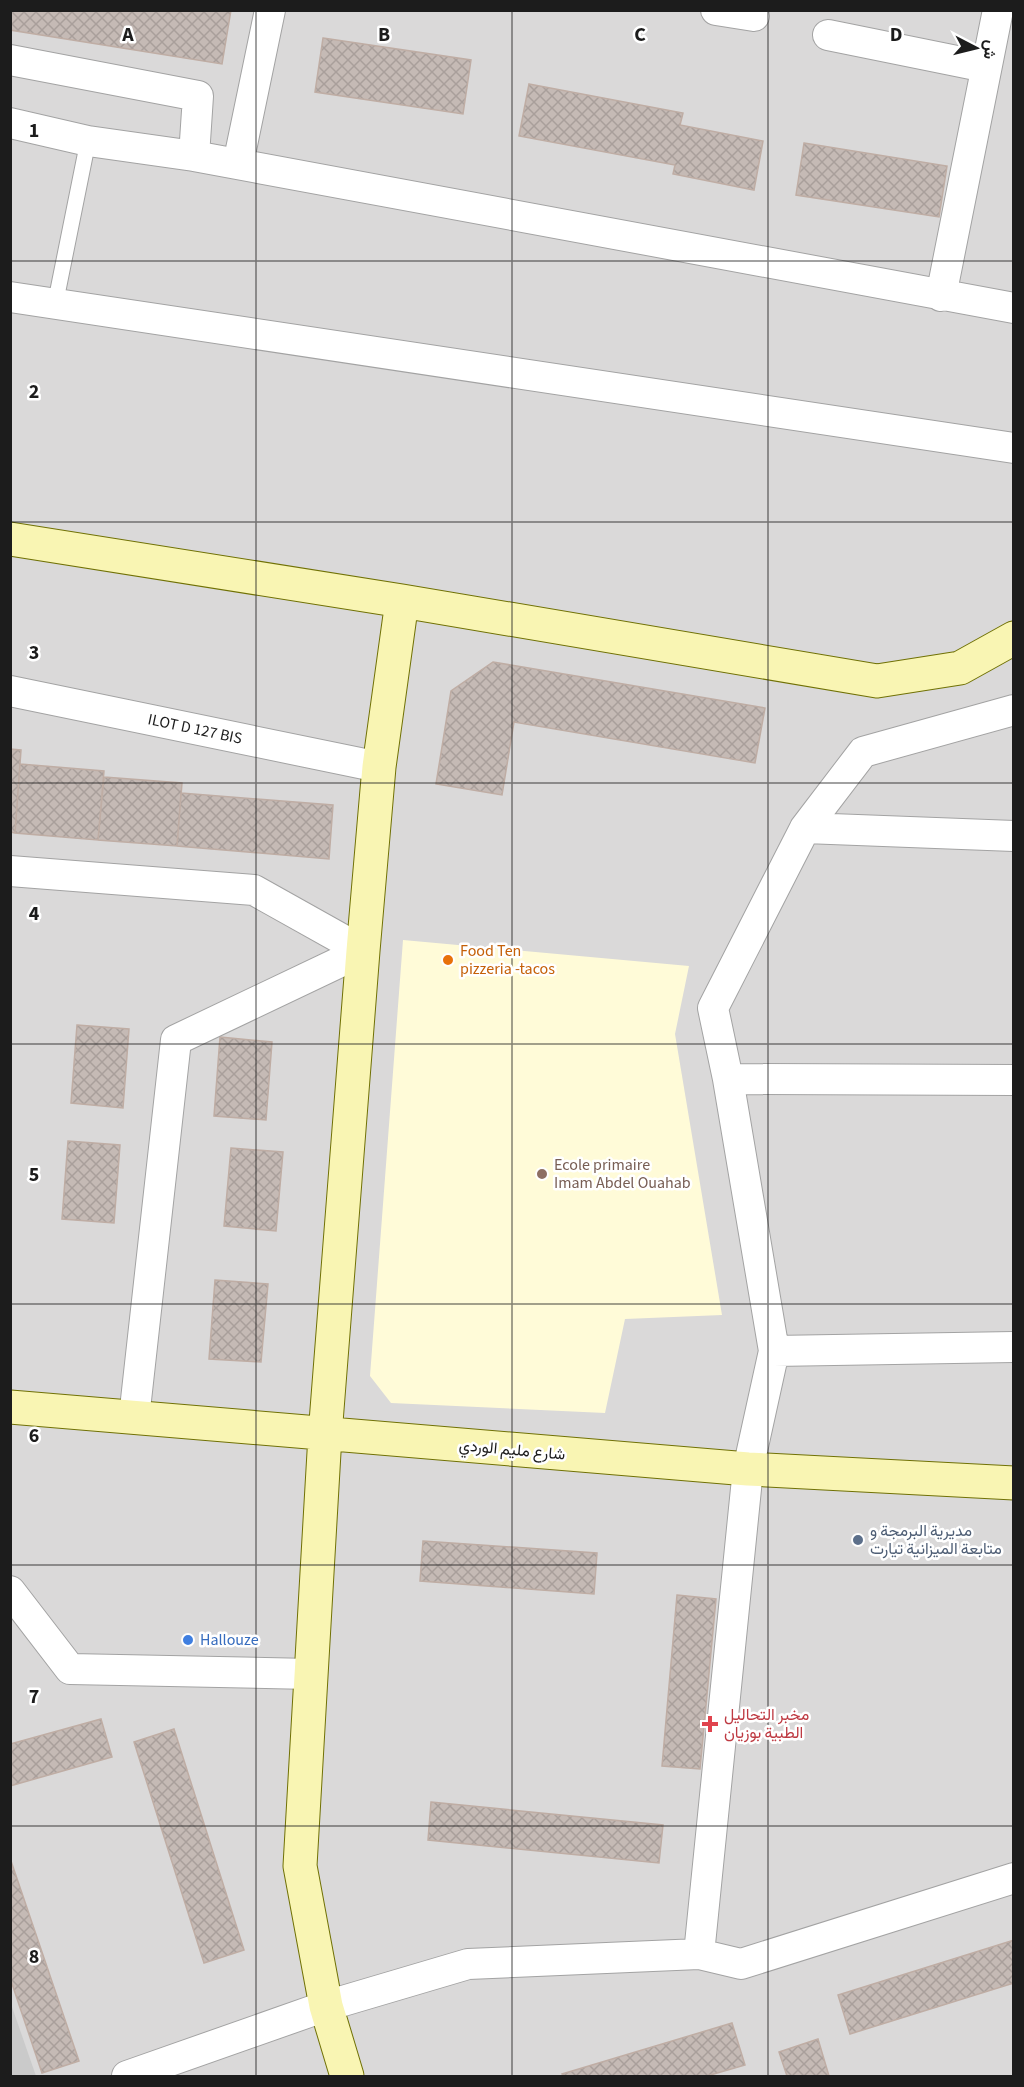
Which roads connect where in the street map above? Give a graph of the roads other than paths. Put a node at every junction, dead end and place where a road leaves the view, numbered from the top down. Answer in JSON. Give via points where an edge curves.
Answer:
{"nodes":[{"id":1,"x":270,"y":10,"type":"edge"},
{"id":2,"x":716,"y":10,"type":"edge"},
{"id":3,"x":998,"y":10,"type":"edge"},
{"id":4,"x":754,"y":16,"type":"dead end"},
{"id":5,"x":828,"y":34,"type":"dead end"},
{"id":6,"x":10,"y":60,"type":"edge"},
{"id":7,"x":986,"y":67,"type":"junction"},
{"id":8,"x":10,"y":123,"type":"edge"},
{"id":9,"x":88,"y":141,"type":"junction"},
{"id":10,"x":194,"y":156,"type":"junction"},
{"id":11,"x":238,"y":164,"type":"junction"},
{"id":12,"x":941,"y":296,"type":"junction"},
{"id":13,"x":10,"y":297,"type":"edge"},
{"id":14,"x":55,"y":305,"type":"junction"},
{"id":15,"x":1014,"y":308,"type":"edge"},
{"id":16,"x":1014,"y":448,"type":"edge"},
{"id":17,"x":10,"y":539,"type":"edge"},
{"id":18,"x":402,"y":601,"type":"junction"},
{"id":19,"x":1014,"y":638,"type":"edge"},
{"id":20,"x":10,"y":691,"type":"edge"},
{"id":21,"x":1014,"y":710,"type":"edge"},
{"id":22,"x":379,"y":767,"type":"junction"},
{"id":23,"x":805,"y":828,"type":"junction"},
{"id":24,"x":1014,"y":836,"type":"edge"},
{"id":25,"x":10,"y":871,"type":"edge"},
{"id":26,"x":363,"y":951,"type":"junction"},
{"id":27,"x":728,"y":1079,"type":"junction"},
{"id":28,"x":1014,"y":1080,"type":"edge"},
{"id":29,"x":1014,"y":1347,"type":"edge"},
{"id":30,"x":774,"y":1351,"type":"junction"},
{"id":31,"x":10,"y":1407,"type":"edge"},
{"id":32,"x":134,"y":1418,"type":"junction"},
{"id":33,"x":325,"y":1435,"type":"junction"},
{"id":34,"x":748,"y":1468,"type":"junction"},
{"id":35,"x":1014,"y":1483,"type":"edge"},
{"id":36,"x":10,"y":1591,"type":"edge"},
{"id":37,"x":311,"y":1674,"type":"junction"},
{"id":38,"x":1014,"y":1878,"type":"edge"},
{"id":39,"x":699,"y":1954,"type":"junction"},
{"id":40,"x":326,"y":2006,"type":"junction"},
{"id":41,"x":127,"y":2076,"type":"edge"},
{"id":42,"x":347,"y":2076,"type":"edge"}],
"edges":[{"from":1,"to":11,"type":"street"},
{"from":2,"to":4,"type":"street"},
{"from":3,"to":7,"type":"street"},
{"from":5,"to":7,"type":"street"},
{"from":6,"to":10,"type":"street","via":[[198,96]]},
{"from":7,"to":12,"type":"street"},
{"from":8,"to":9,"type":"street"},
{"from":9,"to":10,"type":"street"},
{"from":9,"to":14,"type":"lane"},
{"from":10,"to":11,"type":"street"},
{"from":11,"to":12,"type":"street"},
{"from":12,"to":15,"type":"street"},
{"from":13,"to":14,"type":"street"},
{"from":14,"to":16,"type":"street"},
{"from":17,"to":18,"type":"street"},
{"from":18,"to":19,"type":"street","via":[[877,681],[960,668]]},
{"from":18,"to":22,"type":"street"},
{"from":20,"to":22,"type":"street","name":"ILOT D 127 BIS"},
{"from":21,"to":23,"type":"street","via":[[863,752]]},
{"from":22,"to":26,"type":"street"},
{"from":23,"to":24,"type":"street"},
{"from":23,"to":27,"type":"street","via":[[712,1008]]},
{"from":25,"to":26,"type":"street","via":[[254,890]]},
{"from":26,"to":32,"type":"street","via":[[176,1040]]},
{"from":26,"to":33,"type":"street"},
{"from":27,"to":28,"type":"street"},
{"from":27,"to":30,"type":"street"},
{"from":29,"to":30,"type":"street"},
{"from":30,"to":34,"type":"street"},
{"from":31,"to":32,"type":"street","name":"شارع مليم الوردي"},
{"from":32,"to":33,"type":"street","name":"شارع مليم الوردي"},
{"from":33,"to":34,"type":"street","name":"شارع مليم الوردي"},
{"from":33,"to":37,"type":"street"},
{"from":34,"to":35,"type":"street","name":"شارع مليم الوردي"},
{"from":34,"to":39,"type":"street"},
{"from":36,"to":37,"type":"street","via":[[70,1669]]},
{"from":37,"to":40,"type":"street","via":[[300,1866]]},
{"from":38,"to":39,"type":"street","via":[[741,1964]]},
{"from":39,"to":40,"type":"street","via":[[468,1964]]},
{"from":40,"to":41,"type":"street"},
{"from":40,"to":42,"type":"street"}]}
